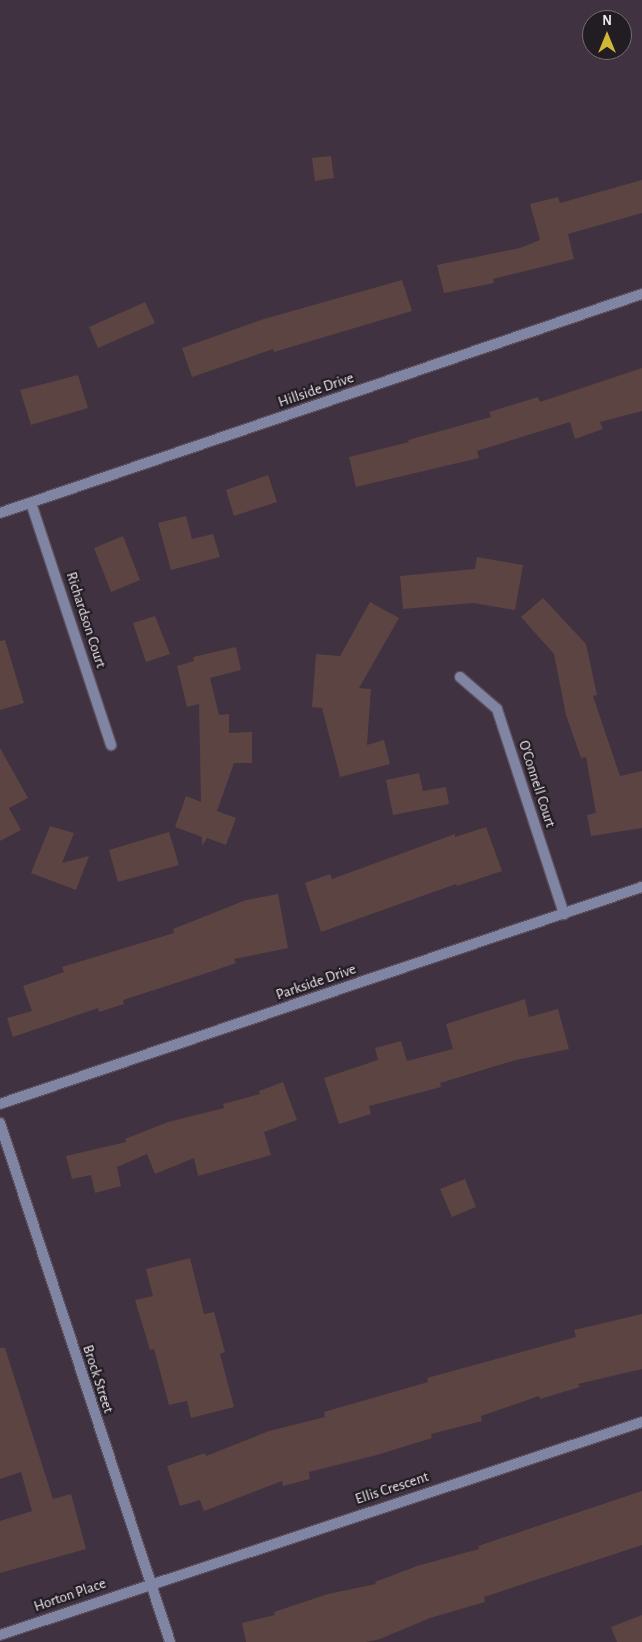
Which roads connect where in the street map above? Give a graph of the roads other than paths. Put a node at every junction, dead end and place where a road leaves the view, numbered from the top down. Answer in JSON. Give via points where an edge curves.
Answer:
{"nodes":[{"id":1,"x":642,"y":294,"type":"edge"},
{"id":2,"x":32,"y":503,"type":"junction"},
{"id":3,"x":0,"y":513,"type":"edge"},
{"id":4,"x":460,"y":677,"type":"dead end"},
{"id":5,"x":111,"y":745,"type":"dead end"},
{"id":6,"x":642,"y":887,"type":"edge"},
{"id":7,"x":564,"y":914,"type":"junction"},
{"id":8,"x":0,"y":1104,"type":"edge"},
{"id":9,"x":0,"y":1124,"type":"edge"},
{"id":10,"x":642,"y":1422,"type":"edge"},
{"id":11,"x":151,"y":1585,"type":"junction"},
{"id":12,"x":0,"y":1635,"type":"edge"},
{"id":13,"x":170,"y":1642,"type":"edge"}],
"edges":[{"from":1,"to":2,"type":"street","name":"Hillside Drive"},
{"from":2,"to":3,"type":"street","name":"Hillside Drive"},
{"from":2,"to":5,"type":"street","name":"Richardson Court"},
{"from":4,"to":7,"type":"street","name":"O'Connell Court","via":[[497,709]]},
{"from":6,"to":7,"type":"street","name":"Parkside Drive"},
{"from":7,"to":8,"type":"street","name":"Parkside Drive"},
{"from":9,"to":11,"type":"street","name":"Brock Street"},
{"from":10,"to":11,"type":"street","name":"Ellis Crescent"},
{"from":11,"to":12,"type":"street","name":"Horton Place"},
{"from":11,"to":13,"type":"street","name":"Brock Street"}]}
